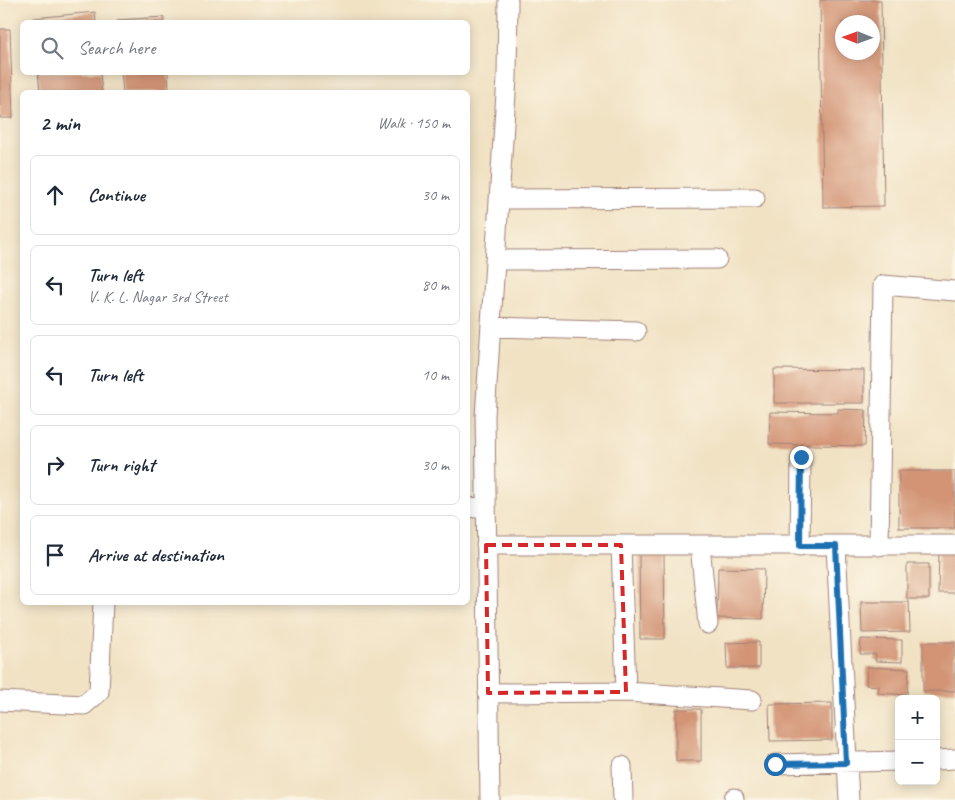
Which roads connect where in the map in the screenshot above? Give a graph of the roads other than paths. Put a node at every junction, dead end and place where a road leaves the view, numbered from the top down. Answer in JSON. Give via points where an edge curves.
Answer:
{"nodes":[{"id":1,"x":508,"y":0,"type":"edge"},
{"id":2,"x":754,"y":198,"type":"dead end"},
{"id":3,"x":499,"y":199,"type":"junction"},
{"id":4,"x":717,"y":259,"type":"dead end"},
{"id":5,"x":495,"y":260,"type":"junction"},
{"id":6,"x":955,"y":291,"type":"edge"},
{"id":7,"x":491,"y":327,"type":"junction"},
{"id":8,"x":636,"y":331,"type":"dead end"},
{"id":9,"x":801,"y":457,"type":"dead end"},
{"id":10,"x":470,"y":507,"type":"edge"},
{"id":11,"x":486,"y":509,"type":"junction"},
{"id":12,"x":486,"y":545,"type":"junction"},
{"id":13,"x":955,"y":545,"type":"edge"},
{"id":14,"x":621,"y":546,"type":"junction"},
{"id":15,"x":700,"y":546,"type":"junction"},
{"id":16,"x":800,"y":546,"type":"junction"},
{"id":17,"x":836,"y":546,"type":"junction"},
{"id":18,"x":879,"y":546,"type":"junction"},
{"id":19,"x":103,"y":605,"type":"edge"},
{"id":20,"x":708,"y":624,"type":"dead end"},
{"id":21,"x":626,"y":692,"type":"junction"},
{"id":22,"x":488,"y":693,"type":"junction"},
{"id":23,"x":752,"y":700,"type":"dead end"},
{"id":24,"x":0,"y":701,"type":"edge"},
{"id":25,"x":955,"y":759,"type":"edge"},
{"id":26,"x":940,"y":760,"type":"edge"},
{"id":27,"x":895,"y":761,"type":"edge"},
{"id":28,"x":846,"y":763,"type":"junction"},
{"id":29,"x":775,"y":764,"type":"dead end"},
{"id":30,"x":622,"y":766,"type":"dead end"},
{"id":31,"x":490,"y":800,"type":"edge"},
{"id":32,"x":623,"y":800,"type":"edge"},
{"id":33,"x":849,"y":800,"type":"edge"}],
"edges":[{"from":1,"to":3,"type":"street","via":[[507,78]]},
{"from":2,"to":3,"type":"street"},
{"from":3,"to":5,"type":"street"},
{"from":4,"to":5,"type":"street"},
{"from":5,"to":7,"type":"street"},
{"from":6,"to":18,"type":"street","via":[[883,285]]},
{"from":7,"to":8,"type":"street"},
{"from":7,"to":11,"type":"street","via":[[485,416]]},
{"from":9,"to":16,"type":"street"},
{"from":10,"to":11,"type":"street"},
{"from":11,"to":12,"type":"street"},
{"from":12,"to":14,"type":"street"},
{"from":12,"to":22,"type":"street"},
{"from":13,"to":18,"type":"street"},
{"from":14,"to":15,"type":"street"},
{"from":14,"to":21,"type":"street"},
{"from":15,"to":16,"type":"street"},
{"from":15,"to":20,"type":"street"},
{"from":16,"to":17,"type":"street"},
{"from":17,"to":18,"type":"street"},
{"from":17,"to":28,"type":"street"},
{"from":19,"to":24,"type":"street","via":[[99,692],[84,705]]},
{"from":21,"to":22,"type":"street"},
{"from":21,"to":23,"type":"street"},
{"from":22,"to":31,"type":"street"},
{"from":25,"to":26,"type":"street"},
{"from":27,"to":28,"type":"street"},
{"from":28,"to":29,"type":"street"},
{"from":28,"to":33,"type":"street"},
{"from":30,"to":32,"type":"street"}]}
